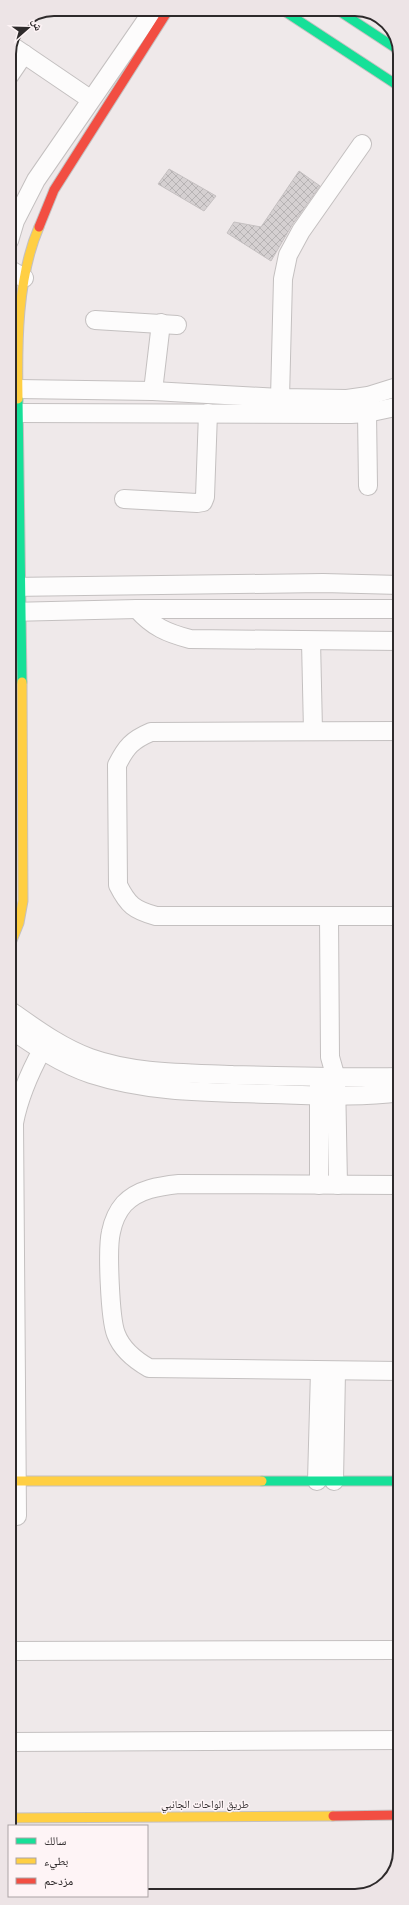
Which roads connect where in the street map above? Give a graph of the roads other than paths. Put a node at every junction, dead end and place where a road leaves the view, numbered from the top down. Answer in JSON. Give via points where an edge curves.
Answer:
{"nodes":[{"id":1,"x":149,"y":16,"type":"edge"},
{"id":2,"x":165,"y":16,"type":"edge"},
{"id":3,"x":293,"y":16,"type":"edge"},
{"id":4,"x":347,"y":16,"type":"edge"},
{"id":5,"x":392,"y":46,"type":"edge"},
{"id":6,"x":18,"y":50,"type":"edge"},
{"id":7,"x":393,"y":82,"type":"edge"},
{"id":8,"x":90,"y":99,"type":"junction"},
{"id":9,"x":362,"y":144,"type":"dead end"},
{"id":10,"x":16,"y":219,"type":"edge"},
{"id":11,"x":17,"y":273,"type":"edge"},
{"id":12,"x":16,"y":285,"type":"edge"},
{"id":13,"x":95,"y":320,"type":"dead end"},
{"id":14,"x":16,"y":328,"type":"edge"},
{"id":15,"x":393,"y":388,"type":"edge"},
{"id":16,"x":18,"y":390,"type":"junction"},
{"id":17,"x":153,"y":391,"type":"junction"},
{"id":18,"x":280,"y":398,"type":"junction"},
{"id":19,"x":393,"y":407,"type":"edge"},
{"id":20,"x":18,"y":413,"type":"junction"},
{"id":21,"x":367,"y":413,"type":"junction"},
{"id":22,"x":208,"y":414,"type":"junction"},
{"id":23,"x":368,"y":486,"type":"dead end"},
{"id":24,"x":124,"y":500,"type":"dead end"},
{"id":25,"x":16,"y":528,"type":"edge"},
{"id":26,"x":393,"y":585,"type":"edge"},
{"id":27,"x":16,"y":586,"type":"edge"},
{"id":28,"x":137,"y":609,"type":"junction"},
{"id":29,"x":393,"y":610,"type":"edge"},
{"id":30,"x":16,"y":612,"type":"edge"},
{"id":31,"x":311,"y":640,"type":"junction"},
{"id":32,"x":393,"y":641,"type":"edge"},
{"id":33,"x":313,"y":731,"type":"junction"},
{"id":34,"x":393,"y":731,"type":"edge"},
{"id":35,"x":16,"y":893,"type":"edge"},
{"id":36,"x":329,"y":916,"type":"junction"},
{"id":37,"x":393,"y":916,"type":"edge"},
{"id":38,"x":16,"y":930,"type":"edge"},
{"id":39,"x":16,"y":1015,"type":"edge"},
{"id":40,"x":16,"y":1033,"type":"edge"},
{"id":41,"x":42,"y":1050,"type":"junction"},
{"id":42,"x":393,"y":1078,"type":"edge"},
{"id":43,"x":327,"y":1087,"type":"junction"},
{"id":44,"x":393,"y":1092,"type":"edge"},
{"id":45,"x":16,"y":1114,"type":"edge"},
{"id":46,"x":319,"y":1185,"type":"junction"},
{"id":47,"x":338,"y":1185,"type":"junction"},
{"id":48,"x":393,"y":1185,"type":"edge"},
{"id":49,"x":328,"y":1371,"type":"junction"},
{"id":50,"x":393,"y":1371,"type":"edge"},
{"id":51,"x":16,"y":1481,"type":"edge"},
{"id":52,"x":326,"y":1481,"type":"junction"},
{"id":53,"x":393,"y":1481,"type":"edge"},
{"id":54,"x":393,"y":1650,"type":"edge"},
{"id":55,"x":16,"y":1651,"type":"edge"},
{"id":56,"x":393,"y":1740,"type":"edge"},
{"id":57,"x":16,"y":1742,"type":"edge"},
{"id":58,"x":393,"y":1815,"type":"edge"},
{"id":59,"x":16,"y":1818,"type":"edge"}],
"edges":[{"from":1,"to":8,"type":"street"},
{"from":2,"to":11,"type":"street","via":[[54,190]]},
{"from":3,"to":7,"type":"street"},
{"from":4,"to":5,"type":"street"},
{"from":6,"to":8,"type":"street"},
{"from":8,"to":10,"type":"street","via":[[36,180]]},
{"from":9,"to":18,"type":"street","via":[[301,231],[288,255],[283,279]]},
{"from":11,"to":12,"type":"street"},
{"from":13,"to":17,"type":"street","via":[[169,324]]},
{"from":14,"to":16,"type":"street"},
{"from":15,"to":18,"type":"street","via":[[347,399]]},
{"from":16,"to":17,"type":"street"},
{"from":16,"to":20,"type":"street"},
{"from":17,"to":18,"type":"street"},
{"from":19,"to":21,"type":"street"},
{"from":20,"to":22,"type":"street"},
{"from":20,"to":25,"type":"street"},
{"from":21,"to":22,"type":"street"},
{"from":21,"to":23,"type":"street"},
{"from":22,"to":24,"type":"street","via":[[205,497],[202,502]]},
{"from":26,"to":27,"type":"street","via":[[323,583]]},
{"from":28,"to":29,"type":"street"},
{"from":28,"to":30,"type":"street"},
{"from":28,"to":31,"type":"street","via":[[159,629],[190,639]]},
{"from":30,"to":35,"type":"street"},
{"from":31,"to":32,"type":"street"},
{"from":31,"to":33,"type":"street"},
{"from":33,"to":34,"type":"street"},
{"from":33,"to":36,"type":"street","via":[[163,731],[151,732],[136,739],[124,750],[117,765],[118,885],[134,908],[156,916]]},
{"from":35,"to":38,"type":"street","via":[[19,923]]},
{"from":36,"to":37,"type":"street"},
{"from":36,"to":43,"type":"street","via":[[330,1057]]},
{"from":39,"to":43,"type":"street","via":[[73,1051],[114,1065]]},
{"from":40,"to":41,"type":"street"},
{"from":41,"to":43,"type":"street","via":[[90,1074],[141,1087],[206,1092]]},
{"from":41,"to":45,"type":"street","via":[[32,1068]]},
{"from":42,"to":43,"type":"street"},
{"from":43,"to":44,"type":"street"},
{"from":43,"to":46,"type":"street"},
{"from":43,"to":47,"type":"street"},
{"from":46,"to":47,"type":"street"},
{"from":46,"to":49,"type":"street","via":[[179,1184],[141,1192],[124,1204],[113,1223],[110,1243],[112,1323],[122,1346],[139,1363],[149,1368]]},
{"from":47,"to":48,"type":"street"},
{"from":49,"to":50,"type":"street"},
{"from":49,"to":52,"type":"street"},
{"from":51,"to":52,"type":"street"},
{"from":52,"to":53,"type":"street"},
{"from":54,"to":55,"type":"street"},
{"from":56,"to":57,"type":"street"},
{"from":58,"to":59,"type":"street","name":"طريق الواحات الجانبي"}]}
